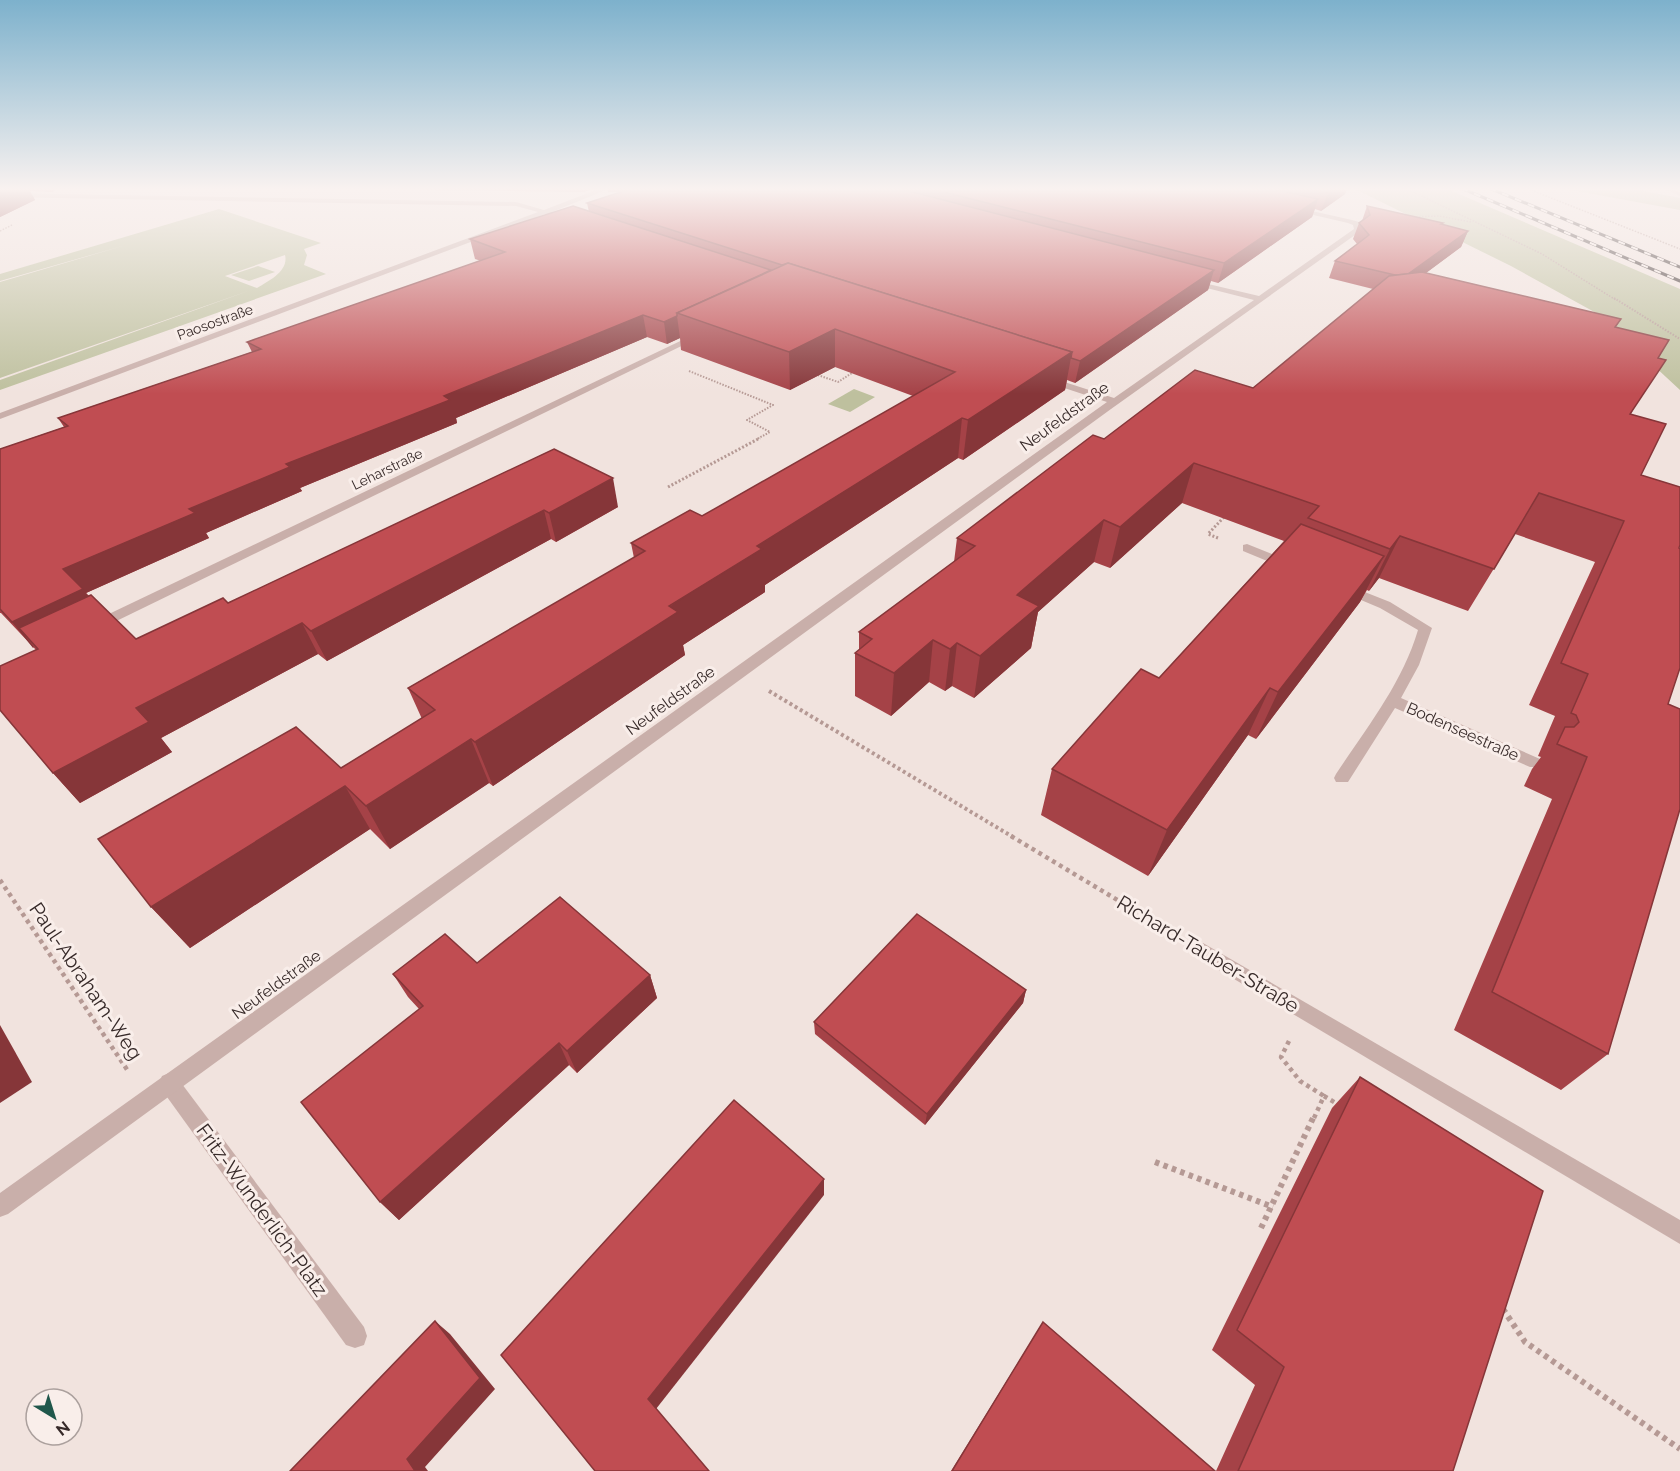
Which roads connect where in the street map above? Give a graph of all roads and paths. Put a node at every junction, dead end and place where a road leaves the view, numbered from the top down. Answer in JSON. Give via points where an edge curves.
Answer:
{"nodes":[{"id":1,"x":429,"y":257,"type":"edge"},
{"id":2,"x":1322,"y":257,"type":"edge"},
{"id":3,"x":1546,"y":257,"type":"edge"},
{"id":4,"x":1179,"y":278,"type":"edge"},
{"id":5,"x":1260,"y":299,"type":"junction"},
{"id":6,"x":704,"y":333,"type":"edge"},
{"id":7,"x":1680,"y":339,"type":"edge"},
{"id":8,"x":685,"y":369,"type":"dead end"},
{"id":9,"x":852,"y":373,"type":"edge"},
{"id":10,"x":815,"y":374,"type":"edge"},
{"id":11,"x":1034,"y":375,"type":"edge"},
{"id":12,"x":1114,"y":401,"type":"junction"},
{"id":13,"x":0,"y":416,"type":"edge"},
{"id":14,"x":668,"y":487,"type":"dead end"},
{"id":15,"x":1247,"y":548,"type":"dead end"},
{"id":16,"x":1300,"y":570,"type":"edge"},
{"id":17,"x":1332,"y":583,"type":"edge"},
{"id":18,"x":86,"y":630,"type":"edge"},
{"id":19,"x":739,"y":672,"type":"junction"},
{"id":20,"x":1391,"y":700,"type":"junction"},
{"id":21,"x":1535,"y":763,"type":"dead end"},
{"id":22,"x":1341,"y":778,"type":"dead end"},
{"id":23,"x":0,"y":880,"type":"edge"},
{"id":24,"x":1203,"y":951,"type":"joint"},
{"id":25,"x":1300,"y":1081,"type":"dead end"},
{"id":26,"x":169,"y":1083,"type":"junction"},
{"id":27,"x":1324,"y":1096,"type":"junction"},
{"id":28,"x":150,"y":1097,"type":"junction"},
{"id":29,"x":1344,"y":1108,"type":"edge"},
{"id":30,"x":1155,"y":1162,"type":"dead end"},
{"id":31,"x":0,"y":1206,"type":"edge"},
{"id":32,"x":1273,"y":1207,"type":"junction"},
{"id":33,"x":1261,"y":1228,"type":"dead end"},
{"id":34,"x":1680,"y":1233,"type":"edge"},
{"id":35,"x":1496,"y":1300,"type":"edge"},
{"id":36,"x":355,"y":1336,"type":"dead end"},
{"id":37,"x":1680,"y":1449,"type":"edge"}],
"edges":[{"from":1,"to":13,"type":"street","name":"Paosostraße"},
{"from":2,"to":5,"type":"street","name":"Neufeldstraße"},
{"from":3,"to":7,"type":"path"},
{"from":4,"to":5,"type":"street"},
{"from":5,"to":12,"type":"street","name":"Neufeldstraße"},
{"from":6,"to":18,"type":"street","name":"Leharstraße"},
{"from":8,"to":14,"type":"path","via":[[773,405],[747,420],[770,432]]},
{"from":9,"to":10,"type":"path","via":[[838,382]]},
{"from":11,"to":12,"type":"street"},
{"from":12,"to":19,"type":"street","name":"Neufeldstraße"},
{"from":15,"to":16,"type":"street"},
{"from":17,"to":20,"type":"street","name":"Bodenseestraße","via":[[1385,605],[1425,628],[1421,647]]},
{"from":19,"to":24,"type":"path","name":"Richard-Tauber-Straße"},
{"from":19,"to":26,"type":"street","name":"Neufeldstraße"},
{"from":20,"to":21,"type":"street","name":"Bodenseestraße"},
{"from":20,"to":22,"type":"street","name":"Bodenseestraße"},
{"from":23,"to":28,"type":"path","name":"Paul-Abraham-Weg"},
{"from":24,"to":34,"type":"street","name":"Richard-Tauber-Straße"},
{"from":25,"to":27,"type":"path"},
{"from":26,"to":28,"type":"street","name":"Neufeldstraße"},
{"from":26,"to":36,"type":"street","name":"Fritz-Wunderlich-Platz"},
{"from":27,"to":29,"type":"path"},
{"from":27,"to":32,"type":"path"},
{"from":28,"to":31,"type":"street","name":"Neufeldstraße"},
{"from":30,"to":32,"type":"path"},
{"from":32,"to":33,"type":"path"},
{"from":35,"to":37,"type":"path","via":[[1525,1342]]}]}
